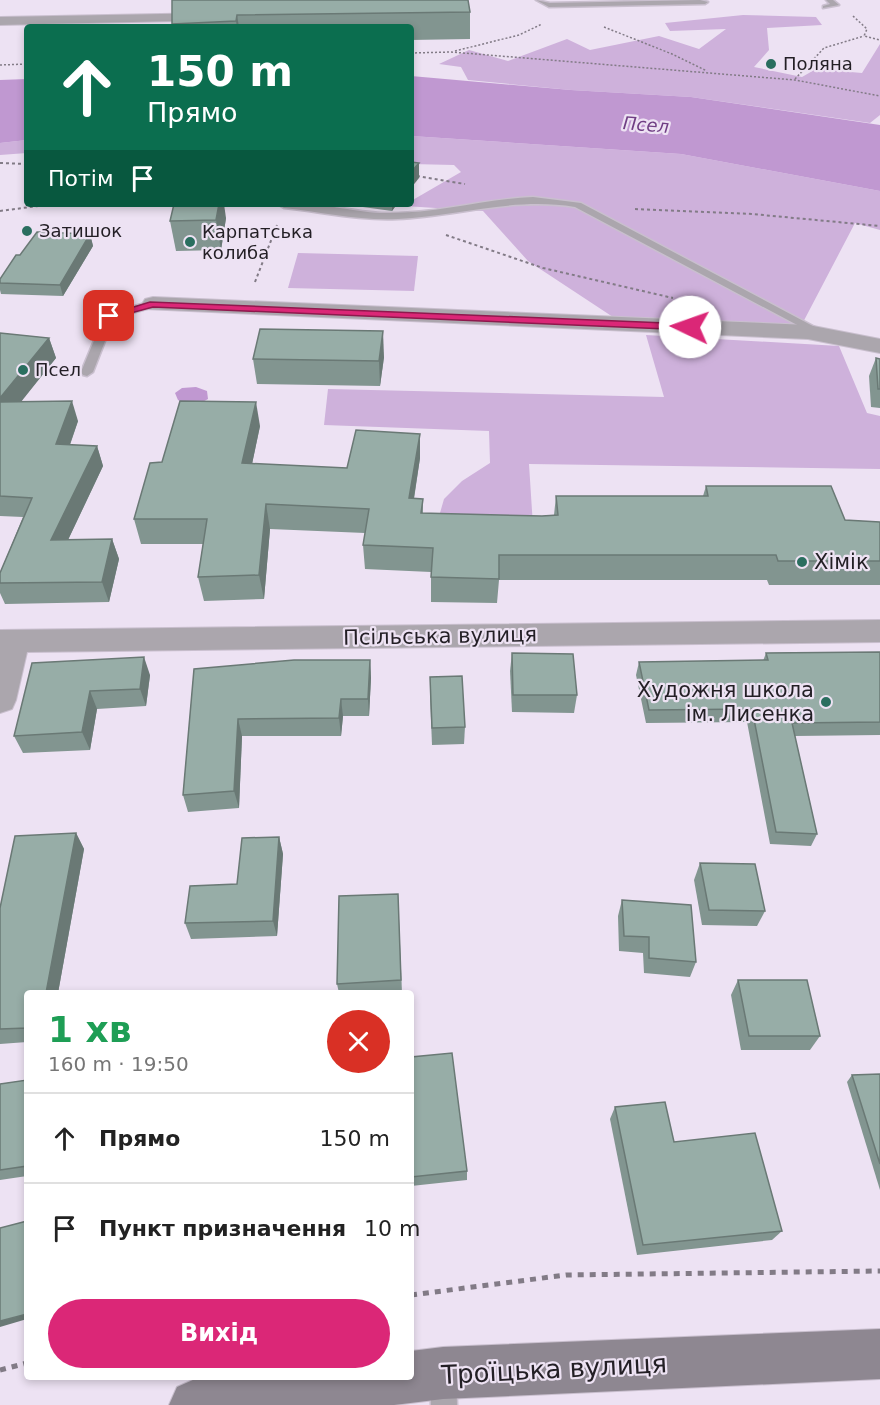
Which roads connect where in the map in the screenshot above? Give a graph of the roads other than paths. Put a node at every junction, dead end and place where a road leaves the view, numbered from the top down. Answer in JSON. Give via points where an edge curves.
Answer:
{"nodes":[{"id":1,"x":539,"y":0,"type":"edge"},
{"id":2,"x":705,"y":2,"type":"dead end"},
{"id":3,"x":549,"y":5,"type":"junction"},
{"id":4,"x":614,"y":13,"type":"dead end"},
{"id":5,"x":230,"y":16,"type":"edge"},
{"id":6,"x":0,"y":21,"type":"edge"},
{"id":7,"x":305,"y":207,"type":"edge"},
{"id":8,"x":153,"y":304,"type":"joint"},
{"id":9,"x":820,"y":333,"type":"junction"},
{"id":10,"x":880,"y":346,"type":"edge"},
{"id":11,"x":87,"y":372,"type":"dead end"},
{"id":12,"x":880,"y":631,"type":"edge"},
{"id":13,"x":7,"y":641,"type":"edge"},
{"id":14,"x":0,"y":700,"type":"edge"},
{"id":15,"x":880,"y":1354,"type":"edge"},
{"id":16,"x":444,"y":1389,"type":"edge"},
{"id":17,"x":195,"y":1405,"type":"edge"}],
"edges":[{"from":1,"to":3,"type":"lane"},
{"from":2,"to":3,"type":"lane"},
{"from":3,"to":4,"type":"lane","via":[[568,12]]},
{"from":5,"to":6,"type":"street"},
{"from":7,"to":9,"type":"lane","via":[[399,216],[531,198],[554,199],[578,205]]},
{"from":8,"to":9,"type":"street"},
{"from":8,"to":11,"type":"lane","via":[[109,316]]},
{"from":9,"to":10,"type":"street"},
{"from":12,"to":13,"type":"street","name":"Псільська вулиця"},
{"from":13,"to":14,"type":"street"},
{"from":15,"to":16,"type":"main road","name":"Троїцька вулиця"},
{"from":16,"to":17,"type":"main road","name":"Троїцька вулиця"}]}
